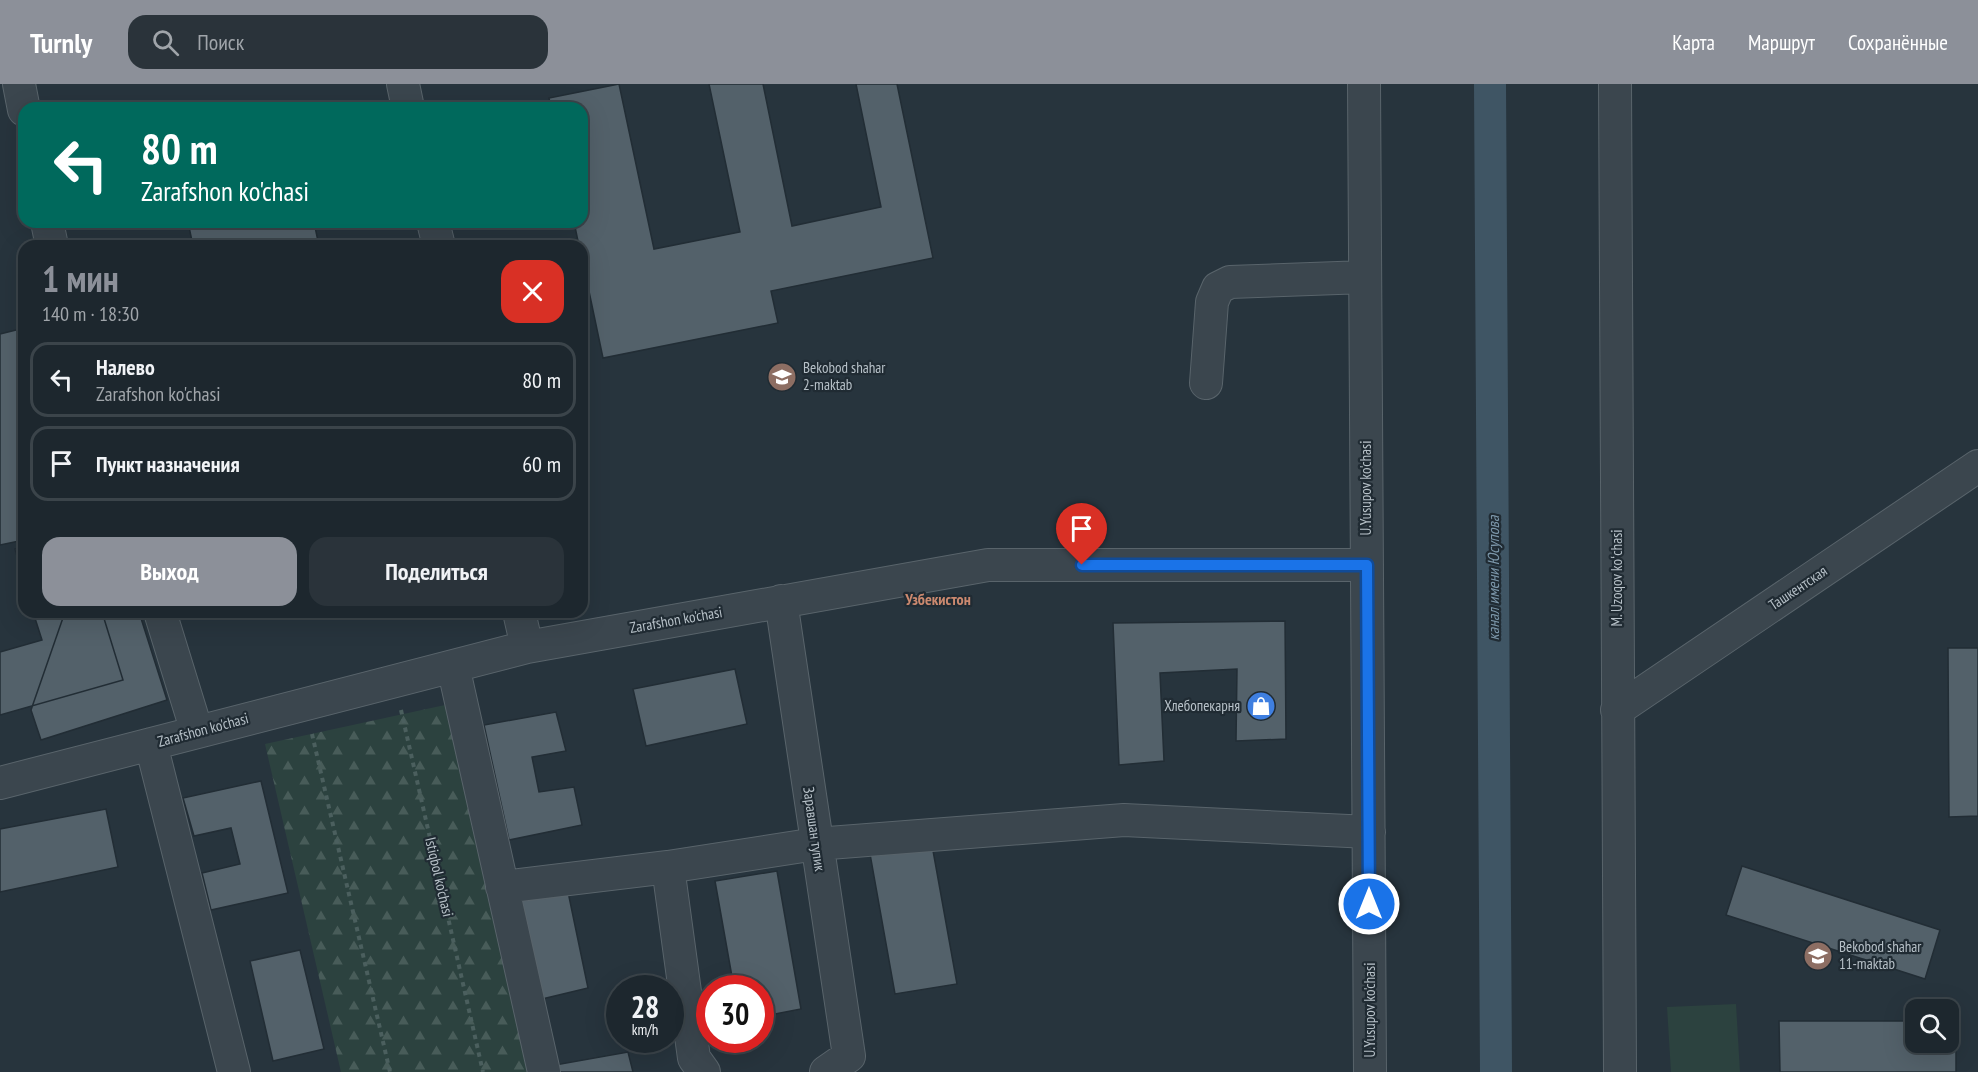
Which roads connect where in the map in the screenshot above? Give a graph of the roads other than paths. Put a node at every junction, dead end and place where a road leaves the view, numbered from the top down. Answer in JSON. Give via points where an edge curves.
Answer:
{"nodes":[{"id":1,"x":19,"y":84,"type":"edge"},
{"id":2,"x":403,"y":84,"type":"edge"},
{"id":3,"x":1364,"y":84,"type":"edge"},
{"id":4,"x":1615,"y":84,"type":"edge"},
{"id":5,"x":22,"y":102,"type":"edge"},
{"id":6,"x":407,"y":102,"type":"edge"},
{"id":7,"x":1365,"y":277,"type":"junction"},
{"id":8,"x":1206,"y":383,"type":"dead end"},
{"id":9,"x":1978,"y":466,"type":"edge"},
{"id":10,"x":1367,"y":565,"type":"junction"},
{"id":11,"x":781,"y":602,"type":"junction"},
{"id":12,"x":162,"y":618,"type":"edge"},
{"id":13,"x":520,"y":618,"type":"edge"},
{"id":14,"x":527,"y":647,"type":"junction"},
{"id":15,"x":453,"y":666,"type":"junction"},
{"id":16,"x":1617,"y":710,"type":"junction"},
{"id":17,"x":197,"y":732,"type":"junction"},
{"id":18,"x":151,"y":744,"type":"junction"},
{"id":19,"x":0,"y":783,"type":"edge"},
{"id":20,"x":1369,"y":832,"type":"junction"},
{"id":21,"x":816,"y":844,"type":"junction"},
{"id":22,"x":668,"y":867,"type":"junction"},
{"id":23,"x":502,"y":887,"type":"junction"},
{"id":24,"x":838,"y":1064,"type":"edge"},
{"id":25,"x":234,"y":1072,"type":"edge"},
{"id":26,"x":544,"y":1072,"type":"edge"},
{"id":27,"x":704,"y":1072,"type":"edge"},
{"id":28,"x":1370,"y":1072,"type":"edge"},
{"id":29,"x":1620,"y":1072,"type":"edge"}],
"edges":[{"from":1,"to":5,"type":"street"},
{"from":2,"to":6,"type":"street"},
{"from":3,"to":7,"type":"street","name":"U.Yusupov ko'chasi"},
{"from":4,"to":16,"type":"street","name":"M. Uzoqov koʻchasi"},
{"from":7,"to":8,"type":"street","via":[[1230,282],[1218,288],[1212,302]]},
{"from":7,"to":10,"type":"street","name":"U.Yusupov ko'chasi"},
{"from":9,"to":16,"type":"street","name":"Ташкентская"},
{"from":10,"to":11,"type":"street","name":"Zarafshon ko'chasi","via":[[988,565]]},
{"from":10,"to":20,"type":"street","name":"U.Yusupov ko'chasi"},
{"from":11,"to":14,"type":"street","name":"Zarafshon ko'chasi"},
{"from":11,"to":21,"type":"street","name":"Заравшан тупик"},
{"from":12,"to":17,"type":"street"},
{"from":13,"to":14,"type":"street"},
{"from":14,"to":15,"type":"street","name":"Zarafshon ko'chasi"},
{"from":15,"to":17,"type":"street","name":"Zarafshon ko'chasi"},
{"from":15,"to":23,"type":"street"},
{"from":16,"to":29,"type":"street","name":"M. Uzoqov koʻchasi"},
{"from":17,"to":18,"type":"street","name":"Zarafshon ko'chasi"},
{"from":18,"to":19,"type":"street","name":"Zarafshon ko'chasi"},
{"from":18,"to":25,"type":"street"},
{"from":20,"to":21,"type":"street","via":[[1124,820]]},
{"from":20,"to":28,"type":"street","name":"U.Yusupov ko'chasi"},
{"from":21,"to":22,"type":"street"},
{"from":21,"to":24,"type":"street","name":"Заравшан тупик"},
{"from":22,"to":23,"type":"street"},
{"from":22,"to":27,"type":"street","via":[[694,1059]]},
{"from":23,"to":26,"type":"street"}]}
